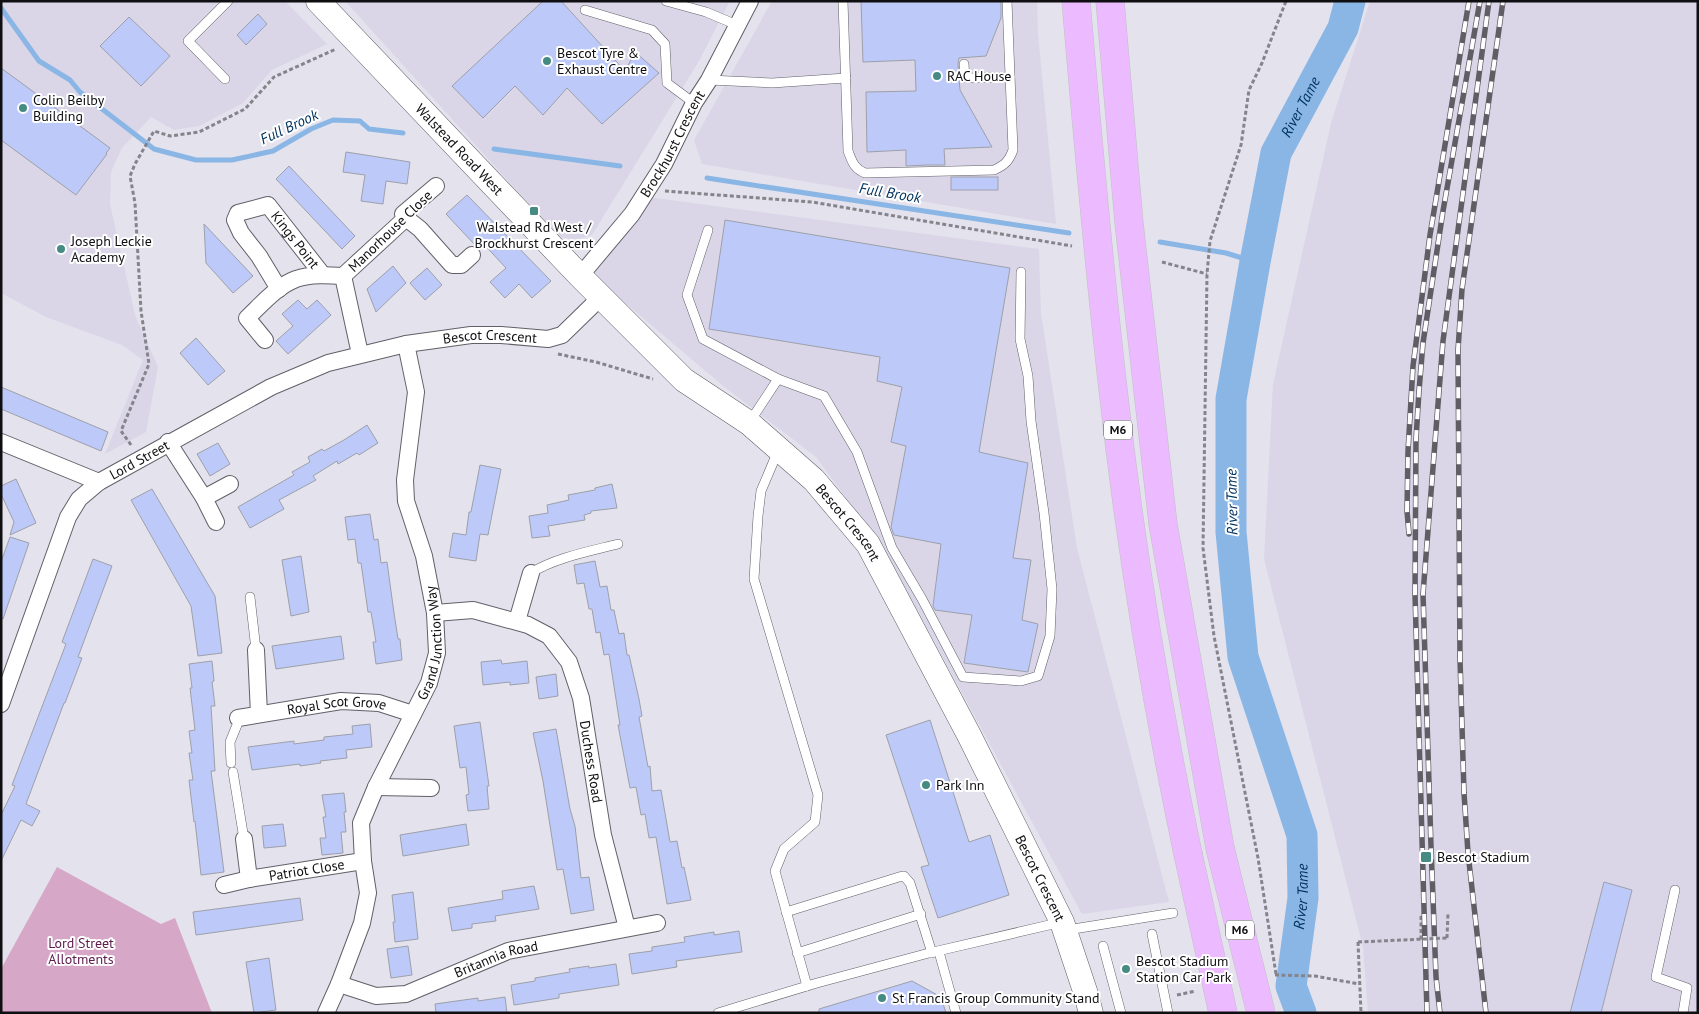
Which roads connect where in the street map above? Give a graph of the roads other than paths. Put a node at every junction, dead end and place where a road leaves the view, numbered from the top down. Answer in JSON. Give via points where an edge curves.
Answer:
{"nodes":[{"id":1,"x":228,"y":1,"type":"edge"},
{"id":2,"x":318,"y":1,"type":"edge"},
{"id":3,"x":666,"y":1,"type":"edge"},
{"id":4,"x":750,"y":1,"type":"edge"},
{"id":5,"x":843,"y":1,"type":"edge"},
{"id":6,"x":1007,"y":1,"type":"edge"},
{"id":7,"x":1076,"y":1,"type":"edge"},
{"id":8,"x":1110,"y":1,"type":"edge"},
{"id":9,"x":585,"y":10,"type":"dead end"},
{"id":10,"x":738,"y":25,"type":"junction"},
{"id":11,"x":964,"y":64,"type":"dead end"},
{"id":12,"x":1010,"y":77,"type":"junction"},
{"id":13,"x":846,"y":78,"type":"junction"},
{"id":14,"x":226,"y":79,"type":"dead end"},
{"id":15,"x":709,"y":80,"type":"junction"},
{"id":16,"x":694,"y":103,"type":"junction"},
{"id":17,"x":436,"y":186,"type":"dead end"},
{"id":18,"x":406,"y":218,"type":"junction"},
{"id":19,"x":708,"y":230,"type":"dead end"},
{"id":20,"x":472,"y":255,"type":"dead end"},
{"id":21,"x":1021,"y":272,"type":"dead end"},
{"id":22,"x":322,"y":274,"type":"junction"},
{"id":23,"x":343,"y":276,"type":"junction"},
{"id":24,"x":580,"y":276,"type":"junction"},
{"id":25,"x":279,"y":289,"type":"junction"},
{"id":26,"x":601,"y":297,"type":"junction"},
{"id":27,"x":265,"y":340,"type":"dead end"},
{"id":28,"x":406,"y":344,"type":"junction"},
{"id":29,"x":360,"y":354,"type":"junction"},
{"id":30,"x":778,"y":379,"type":"junction"},
{"id":31,"x":749,"y":423,"type":"junction"},
{"id":32,"x":1,"y":442,"type":"edge"},
{"id":33,"x":168,"y":442,"type":"junction"},
{"id":34,"x":779,"y":449,"type":"junction"},
{"id":35,"x":99,"y":482,"type":"junction"},
{"id":36,"x":230,"y":484,"type":"dead end"},
{"id":37,"x":204,"y":498,"type":"junction"},
{"id":38,"x":216,"y":522,"type":"dead end"},
{"id":39,"x":618,"y":544,"type":"dead end"},
{"id":40,"x":531,"y":572,"type":"joint"},
{"id":41,"x":250,"y":597,"type":"dead end"},
{"id":42,"x":435,"y":613,"type":"junction"},
{"id":43,"x":517,"y":621,"type":"junction"},
{"id":44,"x":256,"y":650,"type":"joint"},
{"id":45,"x":1,"y":704,"type":"edge"},
{"id":46,"x":259,"y":714,"type":"junction"},
{"id":47,"x":413,"y":714,"type":"junction"},
{"id":48,"x":238,"y":718,"type":"joint"},
{"id":49,"x":376,"y":787,"type":"junction"},
{"id":50,"x":431,"y":788,"type":"dead end"},
{"id":51,"x":244,"y":839,"type":"joint"},
{"id":52,"x":363,"y":861,"type":"junction"},
{"id":53,"x":249,"y":879,"type":"junction"},
{"id":54,"x":224,"y":885,"type":"dead end"},
{"id":55,"x":1675,"y":890,"type":"dead end"},
{"id":56,"x":786,"y":912,"type":"junction"},
{"id":57,"x":1172,"y":913,"type":"dead end"},
{"id":58,"x":921,"y":914,"type":"junction"},
{"id":59,"x":657,"y":923,"type":"dead end"},
{"id":60,"x":1063,"y":926,"type":"junction"},
{"id":61,"x":627,"y":928,"type":"junction"},
{"id":62,"x":1152,"y":934,"type":"dead end"},
{"id":63,"x":1103,"y":946,"type":"dead end"},
{"id":64,"x":935,"y":952,"type":"junction"},
{"id":65,"x":798,"y":953,"type":"junction"},
{"id":66,"x":339,"y":984,"type":"junction"},
{"id":67,"x":807,"y":986,"type":"junction"},
{"id":68,"x":326,"y":1013,"type":"edge"},
{"id":69,"x":718,"y":1013,"type":"edge"},
{"id":70,"x":956,"y":1013,"type":"edge"},
{"id":71,"x":1091,"y":1013,"type":"edge"},
{"id":72,"x":1121,"y":1013,"type":"edge"},
{"id":73,"x":1168,"y":1013,"type":"edge"},
{"id":74,"x":1223,"y":1013,"type":"edge"},
{"id":75,"x":1261,"y":1013,"type":"edge"},
{"id":76,"x":1683,"y":1013,"type":"edge"}],
"edges":[{"from":1,"to":14,"type":"lane","via":[[188,41]]},
{"from":2,"to":24,"type":"street","name":"Walstead Road West"},
{"from":3,"to":10,"type":"lane"},
{"from":4,"to":10,"type":"street","name":"Brockhurst Crescent"},
{"from":5,"to":13,"type":"lane"},
{"from":6,"to":12,"type":"lane"},
{"from":7,"to":74,"type":"highway","number":"M6","bridge":true,"via":[[1113,390],[1134,549],[1178,807]]},
{"from":8,"to":75,"type":"highway","number":"M6","bridge":true,"via":[[1163,524],[1220,848]]},
{"from":9,"to":16,"type":"lane","via":[[652,30],[665,44],[667,83]]},
{"from":10,"to":15,"type":"street","name":"Brockhurst Crescent"},
{"from":11,"to":12,"type":"lane","via":[[965,78]]},
{"from":12,"to":13,"type":"lane","via":[[1013,150],[1004,166],[994,170],[865,173],[852,163],[848,150]]},
{"from":13,"to":15,"type":"lane","via":[[772,84]]},
{"from":15,"to":16,"type":"street","name":"Brockhurst Crescent"},
{"from":16,"to":24,"type":"street","name":"Brockhurst Crescent","via":[[664,164],[632,214]]},
{"from":17,"to":18,"type":"street","name":"Manorhouse Close","via":[[403,214]]},
{"from":18,"to":20,"type":"street","via":[[452,265],[461,266]]},
{"from":18,"to":23,"type":"street","name":"Manorhouse Close"},
{"from":19,"to":30,"type":"lane","via":[[687,295],[704,339]]},
{"from":21,"to":30,"type":"lane","via":[[1020,339],[1028,376],[1052,589],[1050,636],[1038,676],[1021,681],[963,677],[892,548],[857,452],[824,396]]},
{"from":22,"to":23,"type":"street","name":"Kings Point"},
{"from":22,"to":25,"type":"street","name":"Kings Point","via":[[296,279]]},
{"from":22,"to":25,"type":"street","name":"Kings Point","via":[[268,205],[238,213],[235,220],[241,233]]},
{"from":23,"to":29,"type":"street"},
{"from":24,"to":26,"type":"street","name":"Walstead Road West"},
{"from":25,"to":27,"type":"street","name":"Kings Point","via":[[246,318]]},
{"from":26,"to":28,"type":"street","name":"Bescot Crescent","via":[[557,337],[471,335]]},
{"from":26,"to":31,"type":"street","name":"Bescot Crescent","via":[[684,380]]},
{"from":28,"to":29,"type":"street","name":"Lord Street"},
{"from":28,"to":42,"type":"street","name":"Grand Junction Way","via":[[416,392],[405,480],[406,501],[424,556]]},
{"from":29,"to":33,"type":"street","name":"Lord Street","via":[[328,363],[271,387]]},
{"from":30,"to":31,"type":"lane"},
{"from":31,"to":34,"type":"street","name":"Bescot Crescent"},
{"from":32,"to":35,"type":"street"},
{"from":33,"to":35,"type":"street","name":"Lord Street"},
{"from":33,"to":37,"type":"street"},
{"from":34,"to":56,"type":"lane","via":[[761,491],[754,579],[818,795],[815,822],[784,849],[776,871]]},
{"from":34,"to":60,"type":"street","name":"Bescot Crescent","via":[[814,480],[868,544],[970,737]]},
{"from":35,"to":45,"type":"street","name":"Lord Street","via":[[79,499],[68,518]]},
{"from":36,"to":37,"type":"street"},
{"from":37,"to":38,"type":"street"},
{"from":39,"to":40,"type":"lane"},
{"from":40,"to":43,"type":"street"},
{"from":41,"to":44,"type":"lane"},
{"from":42,"to":43,"type":"street","name":"Duchess Road","via":[[473,610]]},
{"from":42,"to":47,"type":"street","name":"Grand Junction Way","via":[[437,653],[429,684]]},
{"from":43,"to":61,"type":"street","name":"Duchess Road","via":[[548,636],[569,662],[581,698],[603,835]]},
{"from":44,"to":46,"type":"street"},
{"from":46,"to":47,"type":"street","name":"Royal Scot Grove","via":[[359,701],[380,703]]},
{"from":46,"to":48,"type":"street","name":"Royal Scot Grove"},
{"from":47,"to":49,"type":"street","name":"Grand Junction Way"},
{"from":48,"to":51,"type":"lane","via":[[230,742]]},
{"from":49,"to":50,"type":"street"},
{"from":49,"to":52,"type":"street","name":"Grand Junction Way","via":[[361,823]]},
{"from":51,"to":53,"type":"street","name":"Patriot Close"},
{"from":52,"to":53,"type":"street","name":"Patriot Close"},
{"from":52,"to":66,"type":"street","name":"Grand Junction Way","via":[[368,893],[362,923]]},
{"from":53,"to":54,"type":"street","name":"Patriot Close"},
{"from":55,"to":76,"type":"lane","via":[[1656,978],[1687,988]]},
{"from":56,"to":58,"type":"lane","via":[[904,876],[910,883]]},
{"from":56,"to":65,"type":"lane"},
{"from":57,"to":60,"type":"lane"},
{"from":58,"to":64,"type":"lane"},
{"from":58,"to":65,"type":"lane"},
{"from":59,"to":61,"type":"street","name":"Britannia Road"},
{"from":60,"to":64,"type":"lane"},
{"from":60,"to":71,"type":"street","name":"Bescot Crescent"},
{"from":61,"to":66,"type":"street","name":"Britannia Road","via":[[508,951],[406,994],[376,996]]},
{"from":62,"to":73,"type":"lane"},
{"from":63,"to":72,"type":"lane"},
{"from":64,"to":67,"type":"lane"},
{"from":64,"to":70,"type":"lane"},
{"from":65,"to":67,"type":"lane"},
{"from":66,"to":68,"type":"street","name":"Grand Junction Way"},
{"from":67,"to":69,"type":"lane"}]}
